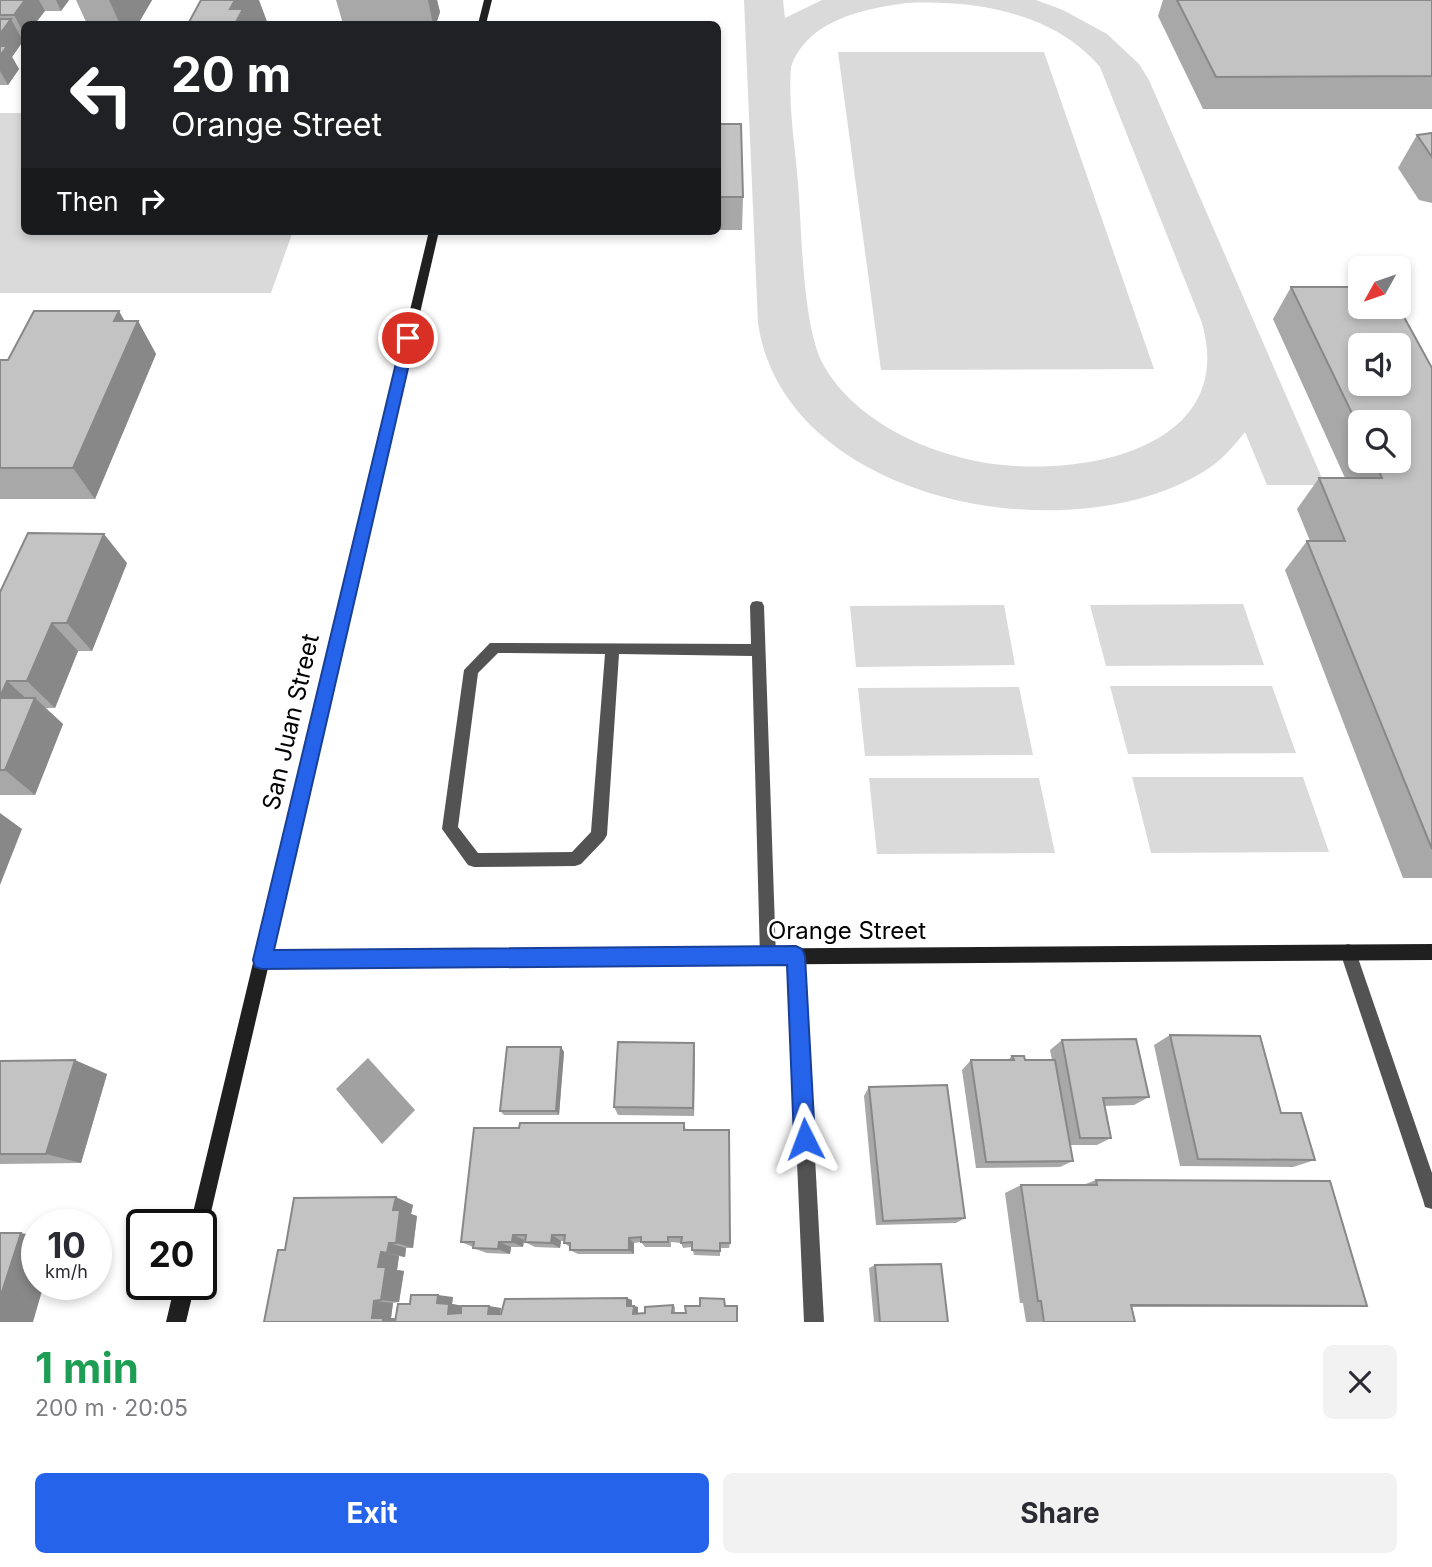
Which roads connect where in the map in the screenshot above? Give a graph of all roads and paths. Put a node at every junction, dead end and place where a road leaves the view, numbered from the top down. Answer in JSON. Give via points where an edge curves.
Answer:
{"nodes":[{"id":1,"x":488,"y":0,"type":"edge"},
{"id":2,"x":483,"y":21,"type":"edge"},
{"id":3,"x":433,"y":235,"type":"edge"},
{"id":4,"x":757,"y":606,"type":"dead end"},
{"id":5,"x":612,"y":648,"type":"junction"},
{"id":6,"x":758,"y":650,"type":"junction"},
{"id":7,"x":1432,"y":952,"type":"edge"},
{"id":8,"x":1348,"y":953,"type":"junction"},
{"id":9,"x":796,"y":956,"type":"junction"},
{"id":10,"x":768,"y":957,"type":"junction"},
{"id":11,"x":262,"y":960,"type":"junction"},
{"id":12,"x":1432,"y":1200,"type":"edge"},
{"id":13,"x":203,"y":1209,"type":"edge"},
{"id":14,"x":181,"y":1300,"type":"edge"},
{"id":15,"x":176,"y":1322,"type":"edge"},
{"id":16,"x":814,"y":1322,"type":"edge"}],
"edges":[{"from":1,"to":2,"type":"main road"},
{"from":3,"to":11,"type":"main road","name":"San Juan Street"},
{"from":4,"to":6,"type":"street"},
{"from":5,"to":5,"type":"street","via":[[495,648],[471,670],[450,829],[474,860],[575,859],[599,835]]},
{"from":5,"to":6,"type":"street"},
{"from":6,"to":10,"type":"street"},
{"from":7,"to":8,"type":"main road","name":"Orange Street"},
{"from":8,"to":9,"type":"main road","name":"Orange Street"},
{"from":8,"to":12,"type":"street"},
{"from":9,"to":10,"type":"main road","name":"Orange Street"},
{"from":9,"to":16,"type":"street"},
{"from":10,"to":11,"type":"main road","name":"Orange Street"},
{"from":11,"to":13,"type":"main road","name":"San Juan Street"},
{"from":14,"to":15,"type":"main road"}]}
